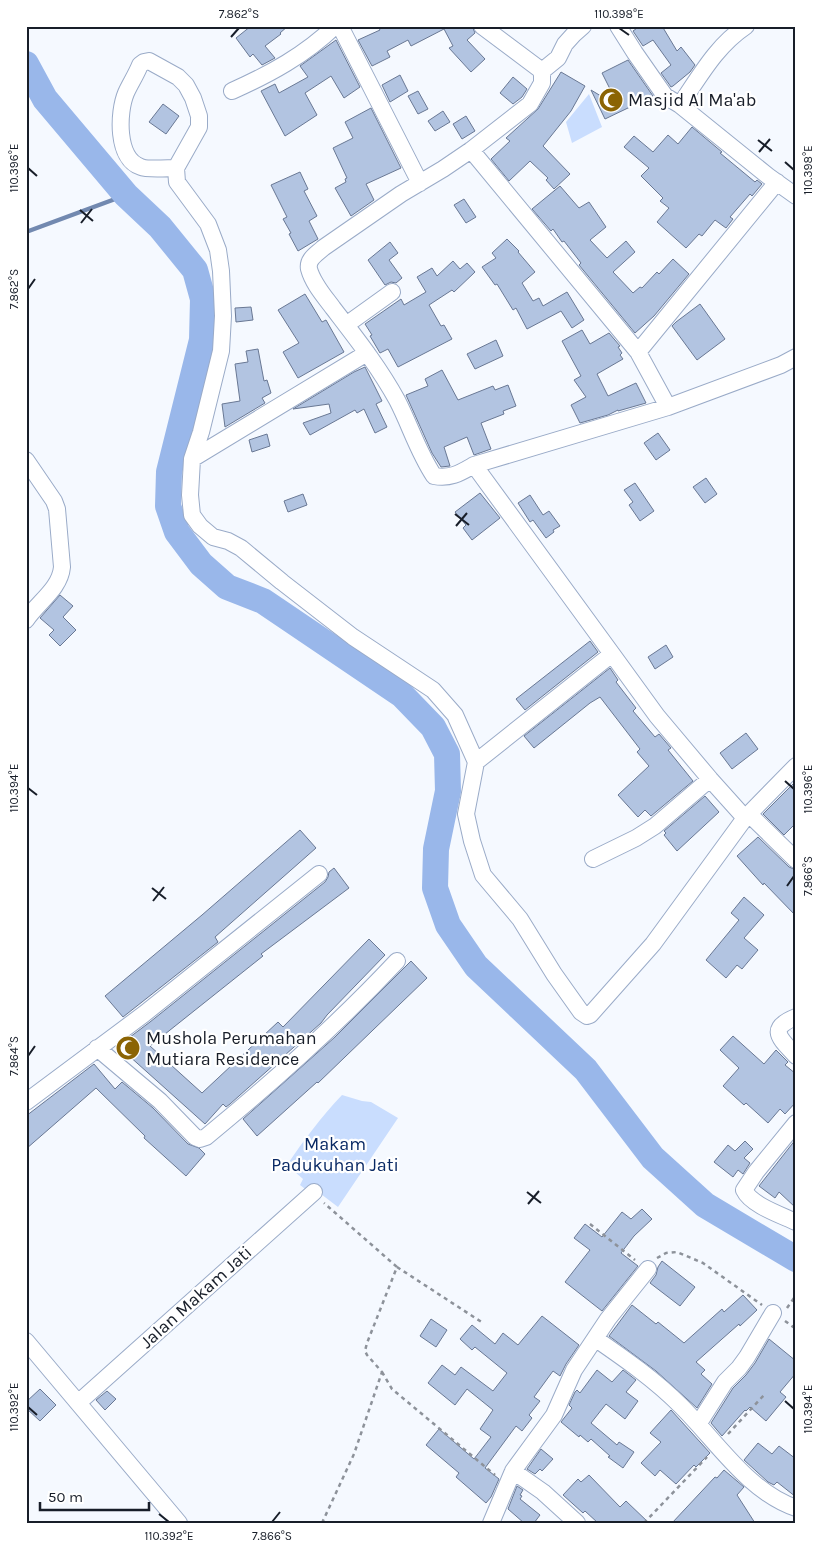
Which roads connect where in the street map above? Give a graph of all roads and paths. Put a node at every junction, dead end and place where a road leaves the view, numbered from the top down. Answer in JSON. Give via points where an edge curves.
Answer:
{"nodes":[{"id":1,"x":335,"y":26,"type":"edge"},
{"id":2,"x":340,"y":26,"type":"edge"},
{"id":3,"x":482,"y":26,"type":"edge"},
{"id":4,"x":583,"y":26,"type":"edge"},
{"id":5,"x":618,"y":26,"type":"edge"},
{"id":6,"x":746,"y":26,"type":"edge"},
{"id":7,"x":542,"y":71,"type":"junction"},
{"id":8,"x":232,"y":91,"type":"dead end"},
{"id":9,"x":680,"y":105,"type":"junction"},
{"id":10,"x":471,"y":150,"type":"junction"},
{"id":11,"x":176,"y":168,"type":"junction"},
{"id":12,"x":777,"y":182,"type":"junction"},
{"id":13,"x":420,"y":183,"type":"junction"},
{"id":14,"x":796,"y":196,"type":"edge"},
{"id":15,"x":392,"y":292,"type":"dead end"},
{"id":16,"x":346,"y":325,"type":"junction"},
{"id":17,"x":638,"y":352,"type":"junction"},
{"id":18,"x":367,"y":353,"type":"junction"},
{"id":19,"x":796,"y":357,"type":"edge"},
{"id":20,"x":668,"y":407,"type":"junction"},
{"id":21,"x":192,"y":459,"type":"junction"},
{"id":22,"x":26,"y":460,"type":"edge"},
{"id":23,"x":474,"y":465,"type":"junction"},
{"id":24,"x":26,"y":620,"type":"edge"},
{"id":25,"x":612,"y":654,"type":"junction"},
{"id":26,"x":476,"y":762,"type":"junction"},
{"id":27,"x":796,"y":766,"type":"edge"},
{"id":28,"x":710,"y":779,"type":"junction"},
{"id":29,"x":747,"y":816,"type":"junction"},
{"id":30,"x":593,"y":859,"type":"dead end"},
{"id":31,"x":796,"y":860,"type":"edge"},
{"id":32,"x":319,"y":874,"type":"dead end"},
{"id":33,"x":397,"y":961,"type":"dead end"},
{"id":34,"x":796,"y":1016,"type":"edge"},
{"id":35,"x":97,"y":1048,"type":"junction"},
{"id":36,"x":796,"y":1056,"type":"edge"},
{"id":37,"x":26,"y":1102,"type":"edge"},
{"id":38,"x":796,"y":1123,"type":"edge"},
{"id":39,"x":314,"y":1192,"type":"joint"},
{"id":40,"x":796,"y":1222,"type":"edge"},
{"id":41,"x":590,"y":1224,"type":"dead end"},
{"id":42,"x":397,"y":1267,"type":"junction"},
{"id":43,"x":648,"y":1269,"type":"junction"},
{"id":44,"x":773,"y":1312,"type":"junction"},
{"id":45,"x":483,"y":1323,"type":"dead end"},
{"id":46,"x":796,"y":1329,"type":"edge"},
{"id":47,"x":596,"y":1339,"type":"junction"},
{"id":48,"x":26,"y":1341,"type":"edge"},
{"id":49,"x":382,"y":1372,"type":"junction"},
{"id":50,"x":764,"y":1395,"type":"dead end"},
{"id":51,"x":78,"y":1403,"type":"junction"},
{"id":52,"x":699,"y":1423,"type":"junction"},
{"id":53,"x":718,"y":1445,"type":"junction"},
{"id":54,"x":510,"y":1478,"type":"junction"},
{"id":55,"x":796,"y":1508,"type":"edge"},
{"id":56,"x":179,"y":1523,"type":"edge"},
{"id":57,"x":322,"y":1523,"type":"edge"},
{"id":58,"x":491,"y":1523,"type":"edge"},
{"id":59,"x":577,"y":1523,"type":"edge"},
{"id":60,"x":644,"y":1523,"type":"edge"}],
"edges":[{"from":1,"to":8,"type":"street","via":[[284,65]]},
{"from":2,"to":13,"type":"street"},
{"from":3,"to":7,"type":"street"},
{"from":4,"to":7,"type":"street","via":[[565,44],[558,58]]},
{"from":5,"to":9,"type":"street","via":[[665,96]]},
{"from":6,"to":9,"type":"street","via":[[719,48]]},
{"from":7,"to":10,"type":"street","via":[[542,83],[530,104]]},
{"from":9,"to":12,"type":"street"},
{"from":10,"to":13,"type":"street"},
{"from":10,"to":17,"type":"street"},
{"from":11,"to":11,"type":"street","via":[[141,168],[123,149],[120,120],[125,95],[144,62],[149,61],[178,77],[186,85],[199,116],[199,127]]},
{"from":11,"to":21,"type":"street","via":[[177,182],[208,224],[218,250],[221,270],[221,351]]},
{"from":12,"to":14,"type":"street"},
{"from":12,"to":17,"type":"street"},
{"from":13,"to":16,"type":"street","via":[[312,258],[310,271],[317,287]]},
{"from":15,"to":16,"type":"street"},
{"from":16,"to":18,"type":"street"},
{"from":17,"to":20,"type":"street"},
{"from":18,"to":21,"type":"street"},
{"from":18,"to":23,"type":"street","via":[[396,400],[434,476],[445,478]]},
{"from":19,"to":20,"type":"street"},
{"from":20,"to":23,"type":"street"},
{"from":21,"to":26,"type":"street","via":[[192,515],[200,526],[213,537],[241,548],[353,637],[433,690],[456,715]]},
{"from":22,"to":24,"type":"street","via":[[54,501],[62,566],[57,584]]},
{"from":23,"to":25,"type":"street"},
{"from":25,"to":26,"type":"street"},
{"from":25,"to":28,"type":"street","via":[[657,716]]},
{"from":26,"to":29,"type":"street","via":[[466,814],[483,875],[520,919],[554,974],[587,1016],[653,944]]},
{"from":27,"to":29,"type":"street"},
{"from":28,"to":29,"type":"street"},
{"from":28,"to":30,"type":"street","via":[[655,826]]},
{"from":29,"to":31,"type":"street"},
{"from":32,"to":35,"type":"street"},
{"from":33,"to":35,"type":"street","via":[[266,1087],[200,1139]]},
{"from":34,"to":36,"type":"street","via":[[785,1021],[778,1031]]},
{"from":35,"to":37,"type":"street"},
{"from":38,"to":40,"type":"street","via":[[744,1190],[762,1206]]},
{"from":39,"to":42,"type":"path"},
{"from":39,"to":51,"type":"street","name":"Jalan Makam Jati"},
{"from":41,"to":43,"type":"path"},
{"from":42,"to":45,"type":"path"},
{"from":42,"to":49,"type":"path","via":[[365,1351]]},
{"from":43,"to":44,"type":"path","via":[[661,1255],[677,1252],[703,1263]]},
{"from":43,"to":47,"type":"street"},
{"from":44,"to":46,"type":"path"},
{"from":44,"to":52,"type":"street","via":[[747,1357],[725,1382]]},
{"from":47,"to":52,"type":"street","via":[[638,1369]]},
{"from":47,"to":54,"type":"street","via":[[574,1370],[554,1415]]},
{"from":48,"to":51,"type":"street"},
{"from":49,"to":54,"type":"path","via":[[392,1389]]},
{"from":49,"to":57,"type":"path","via":[[354,1454]]},
{"from":50,"to":53,"type":"path"},
{"from":51,"to":56,"type":"street"},
{"from":52,"to":53,"type":"street"},
{"from":53,"to":55,"type":"street","via":[[737,1468],[762,1489]]},
{"from":53,"to":60,"type":"path"},
{"from":54,"to":58,"type":"street"},
{"from":54,"to":59,"type":"street","via":[[543,1492]]}]}
